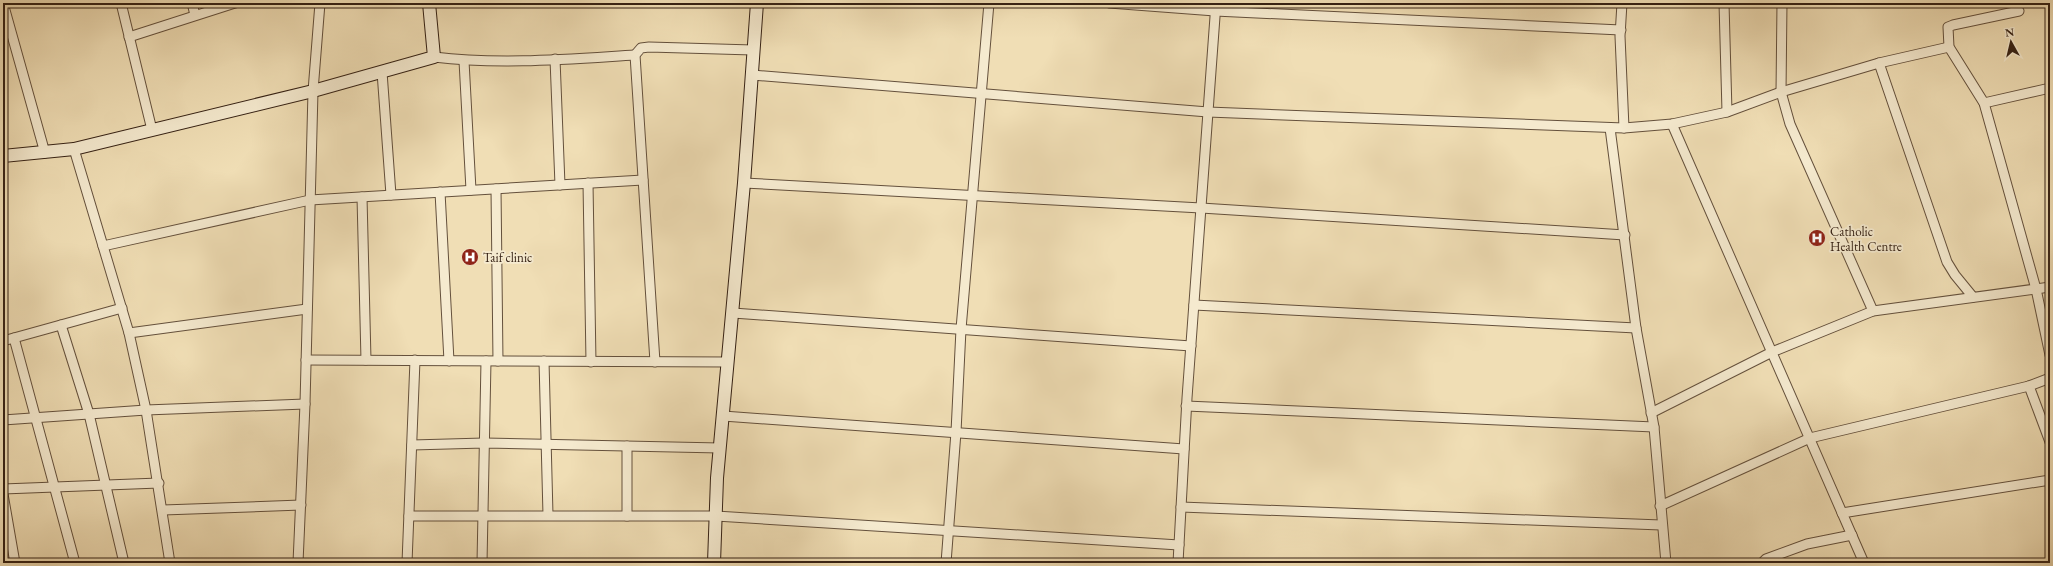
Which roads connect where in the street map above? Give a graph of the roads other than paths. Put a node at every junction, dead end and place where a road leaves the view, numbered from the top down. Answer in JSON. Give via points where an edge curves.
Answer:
{"nodes":[{"id":1,"x":3,"y":3,"type":"edge"},
{"id":2,"x":121,"y":3,"type":"edge"},
{"id":3,"x":192,"y":3,"type":"edge"},
{"id":4,"x":235,"y":3,"type":"edge"},
{"id":5,"x":320,"y":3,"type":"edge"},
{"id":6,"x":429,"y":3,"type":"edge"},
{"id":7,"x":757,"y":3,"type":"edge"},
{"id":8,"x":989,"y":3,"type":"edge"},
{"id":9,"x":1108,"y":3,"type":"edge"},
{"id":10,"x":1622,"y":3,"type":"edge"},
{"id":11,"x":1724,"y":3,"type":"edge"},
{"id":12,"x":1782,"y":3,"type":"edge"},
{"id":13,"x":1215,"y":7,"type":"edge"},
{"id":14,"x":2019,"y":11,"type":"dead end"},
{"id":15,"x":195,"y":15,"type":"junction"},
{"id":16,"x":1621,"y":30,"type":"junction"},
{"id":17,"x":129,"y":37,"type":"junction"},
{"id":18,"x":1949,"y":47,"type":"junction"},
{"id":19,"x":753,"y":50,"type":"junction"},
{"id":20,"x":635,"y":55,"type":"junction"},
{"id":21,"x":434,"y":57,"type":"junction"},
{"id":22,"x":555,"y":59,"type":"junction"},
{"id":23,"x":464,"y":61,"type":"junction"},
{"id":24,"x":1879,"y":63,"type":"junction"},
{"id":25,"x":382,"y":72,"type":"junction"},
{"id":26,"x":752,"y":75,"type":"junction"},
{"id":27,"x":2050,"y":88,"type":"edge"},
{"id":28,"x":313,"y":91,"type":"junction"},
{"id":29,"x":1781,"y":92,"type":"junction"},
{"id":30,"x":982,"y":94,"type":"junction"},
{"id":31,"x":1984,"y":103,"type":"junction"},
{"id":32,"x":1208,"y":112,"type":"junction"},
{"id":33,"x":1727,"y":112,"type":"junction"},
{"id":34,"x":1672,"y":124,"type":"junction"},
{"id":35,"x":1610,"y":128,"type":"junction"},
{"id":36,"x":1624,"y":128,"type":"junction"},
{"id":37,"x":152,"y":130,"type":"junction"},
{"id":38,"x":74,"y":149,"type":"junction"},
{"id":39,"x":45,"y":153,"type":"junction"},
{"id":40,"x":3,"y":156,"type":"edge"},
{"id":41,"x":643,"y":180,"type":"junction"},
{"id":42,"x":588,"y":183,"type":"junction"},
{"id":43,"x":744,"y":183,"type":"junction"},
{"id":44,"x":560,"y":185,"type":"junction"},
{"id":45,"x":496,"y":189,"type":"junction"},
{"id":46,"x":471,"y":190,"type":"junction"},
{"id":47,"x":440,"y":192,"type":"junction"},
{"id":48,"x":391,"y":195,"type":"junction"},
{"id":49,"x":972,"y":196,"type":"junction"},
{"id":50,"x":362,"y":197,"type":"junction"},
{"id":51,"x":310,"y":200,"type":"junction"},
{"id":52,"x":1201,"y":208,"type":"junction"},
{"id":53,"x":1625,"y":235,"type":"junction"},
{"id":54,"x":103,"y":246,"type":"junction"},
{"id":55,"x":2050,"y":287,"type":"edge"},
{"id":56,"x":2036,"y":289,"type":"junction"},
{"id":57,"x":1973,"y":297,"type":"junction"},
{"id":58,"x":1194,"y":305,"type":"junction"},
{"id":59,"x":122,"y":308,"type":"junction"},
{"id":60,"x":307,"y":309,"type":"junction"},
{"id":61,"x":1873,"y":311,"type":"junction"},
{"id":62,"x":733,"y":313,"type":"junction"},
{"id":63,"x":61,"y":325,"type":"junction"},
{"id":64,"x":1636,"y":328,"type":"junction"},
{"id":65,"x":961,"y":329,"type":"junction"},
{"id":66,"x":129,"y":333,"type":"junction"},
{"id":67,"x":14,"y":338,"type":"junction"},
{"id":68,"x":3,"y":341,"type":"edge"},
{"id":69,"x":1191,"y":346,"type":"junction"},
{"id":70,"x":1772,"y":352,"type":"junction"},
{"id":71,"x":2050,"y":355,"type":"edge"},
{"id":72,"x":306,"y":360,"type":"junction"},
{"id":73,"x":366,"y":360,"type":"junction"},
{"id":74,"x":415,"y":360,"type":"junction"},
{"id":75,"x":449,"y":361,"type":"junction"},
{"id":76,"x":486,"y":361,"type":"junction"},
{"id":77,"x":498,"y":361,"type":"junction"},
{"id":78,"x":544,"y":361,"type":"junction"},
{"id":79,"x":591,"y":362,"type":"junction"},
{"id":80,"x":655,"y":362,"type":"junction"},
{"id":81,"x":728,"y":362,"type":"junction"},
{"id":82,"x":2050,"y":378,"type":"edge"},
{"id":83,"x":2029,"y":386,"type":"junction"},
{"id":84,"x":305,"y":404,"type":"junction"},
{"id":85,"x":1186,"y":406,"type":"junction"},
{"id":86,"x":146,"y":410,"type":"junction"},
{"id":87,"x":1651,"y":413,"type":"junction"},
{"id":88,"x":89,"y":414,"type":"junction"},
{"id":89,"x":723,"y":416,"type":"junction"},
{"id":90,"x":36,"y":418,"type":"junction"},
{"id":91,"x":3,"y":420,"type":"edge"},
{"id":92,"x":1654,"y":427,"type":"junction"},
{"id":93,"x":956,"y":432,"type":"junction"},
{"id":94,"x":1810,"y":438,"type":"junction"},
{"id":95,"x":2050,"y":442,"type":"edge"},
{"id":96,"x":484,"y":443,"type":"junction"},
{"id":97,"x":412,"y":445,"type":"junction"},
{"id":98,"x":547,"y":445,"type":"junction"},
{"id":99,"x":627,"y":446,"type":"junction"},
{"id":100,"x":720,"y":448,"type":"junction"},
{"id":101,"x":1184,"y":449,"type":"junction"},
{"id":102,"x":2050,"y":480,"type":"edge"},
{"id":103,"x":159,"y":483,"type":"junction"},
{"id":104,"x":107,"y":485,"type":"junction"},
{"id":105,"x":54,"y":487,"type":"junction"},
{"id":106,"x":3,"y":489,"type":"edge"},
{"id":107,"x":3,"y":494,"type":"edge"},
{"id":108,"x":301,"y":505,"type":"junction"},
{"id":109,"x":1181,"y":506,"type":"junction"},
{"id":110,"x":1660,"y":506,"type":"junction"},
{"id":111,"x":163,"y":510,"type":"junction"},
{"id":112,"x":1842,"y":513,"type":"junction"},
{"id":113,"x":483,"y":514,"type":"junction"},
{"id":114,"x":548,"y":515,"type":"junction"},
{"id":115,"x":409,"y":516,"type":"junction"},
{"id":116,"x":627,"y":516,"type":"junction"},
{"id":117,"x":716,"y":516,"type":"junction"},
{"id":118,"x":1661,"y":525,"type":"junction"},
{"id":119,"x":948,"y":531,"type":"junction"},
{"id":120,"x":1852,"y":535,"type":"junction"},
{"id":121,"x":1179,"y":545,"type":"junction"},
{"id":122,"x":15,"y":563,"type":"edge"},
{"id":123,"x":75,"y":563,"type":"edge"},
{"id":124,"x":124,"y":563,"type":"edge"},
{"id":125,"x":170,"y":563,"type":"edge"},
{"id":126,"x":298,"y":563,"type":"edge"},
{"id":127,"x":407,"y":563,"type":"edge"},
{"id":128,"x":482,"y":563,"type":"edge"},
{"id":129,"x":714,"y":563,"type":"edge"},
{"id":130,"x":946,"y":563,"type":"edge"},
{"id":131,"x":1178,"y":563,"type":"edge"},
{"id":132,"x":1666,"y":563,"type":"edge"},
{"id":133,"x":1762,"y":563,"type":"edge"},
{"id":134,"x":1864,"y":563,"type":"edge"}],
"edges":[{"from":1,"to":39,"type":"street"},
{"from":2,"to":17,"type":"street"},
{"from":3,"to":15,"type":"street"},
{"from":4,"to":15,"type":"street"},
{"from":5,"to":28,"type":"street"},
{"from":6,"to":21,"type":"street"},
{"from":7,"to":19,"type":"street"},
{"from":8,"to":30,"type":"street"},
{"from":9,"to":13,"type":"street"},
{"from":10,"to":16,"type":"street"},
{"from":11,"to":33,"type":"street"},
{"from":12,"to":29,"type":"street"},
{"from":13,"to":16,"type":"street"},
{"from":13,"to":32,"type":"street"},
{"from":14,"to":18,"type":"street","via":[[1948,27]]},
{"from":15,"to":17,"type":"street"},
{"from":16,"to":36,"type":"street"},
{"from":17,"to":37,"type":"street"},
{"from":18,"to":24,"type":"street"},
{"from":18,"to":31,"type":"street"},
{"from":19,"to":20,"type":"street","via":[[649,47],[641,48]]},
{"from":19,"to":26,"type":"street"},
{"from":20,"to":22,"type":"street"},
{"from":20,"to":41,"type":"street"},
{"from":21,"to":23,"type":"street"},
{"from":21,"to":25,"type":"street"},
{"from":22,"to":23,"type":"street"},
{"from":22,"to":44,"type":"street"},
{"from":23,"to":46,"type":"street"},
{"from":24,"to":29,"type":"street"},
{"from":24,"to":57,"type":"street","via":[[1947,262]]},
{"from":25,"to":28,"type":"street"},
{"from":25,"to":48,"type":"street"},
{"from":26,"to":30,"type":"street"},
{"from":26,"to":43,"type":"street"},
{"from":27,"to":31,"type":"street"},
{"from":28,"to":37,"type":"street"},
{"from":28,"to":51,"type":"street"},
{"from":29,"to":33,"type":"street"},
{"from":29,"to":61,"type":"street","via":[[1790,124]]},
{"from":30,"to":32,"type":"street"},
{"from":30,"to":49,"type":"street"},
{"from":31,"to":56,"type":"street"},
{"from":32,"to":35,"type":"street"},
{"from":32,"to":52,"type":"street"},
{"from":33,"to":34,"type":"street"},
{"from":34,"to":36,"type":"street"},
{"from":34,"to":70,"type":"street"},
{"from":35,"to":36,"type":"street"},
{"from":35,"to":53,"type":"street"},
{"from":37,"to":38,"type":"street"},
{"from":38,"to":39,"type":"street"},
{"from":38,"to":54,"type":"street"},
{"from":39,"to":40,"type":"street"},
{"from":41,"to":42,"type":"street"},
{"from":41,"to":80,"type":"street"},
{"from":42,"to":44,"type":"street"},
{"from":42,"to":79,"type":"street"},
{"from":43,"to":49,"type":"street"},
{"from":43,"to":62,"type":"street"},
{"from":44,"to":45,"type":"street"},
{"from":45,"to":46,"type":"street"},
{"from":45,"to":77,"type":"street"},
{"from":46,"to":47,"type":"street"},
{"from":47,"to":48,"type":"street"},
{"from":47,"to":75,"type":"street"},
{"from":48,"to":50,"type":"street"},
{"from":49,"to":52,"type":"street"},
{"from":49,"to":65,"type":"street"},
{"from":50,"to":51,"type":"street"},
{"from":50,"to":73,"type":"street"},
{"from":51,"to":54,"type":"street"},
{"from":51,"to":60,"type":"street"},
{"from":52,"to":53,"type":"street"},
{"from":52,"to":58,"type":"street"},
{"from":53,"to":64,"type":"street"},
{"from":54,"to":59,"type":"street"},
{"from":55,"to":56,"type":"street"},
{"from":56,"to":57,"type":"street"},
{"from":56,"to":71,"type":"street"},
{"from":57,"to":61,"type":"street"},
{"from":58,"to":64,"type":"street"},
{"from":58,"to":69,"type":"street"},
{"from":59,"to":63,"type":"street"},
{"from":59,"to":66,"type":"street"},
{"from":60,"to":66,"type":"street"},
{"from":60,"to":72,"type":"street"},
{"from":61,"to":70,"type":"street"},
{"from":62,"to":65,"type":"street"},
{"from":62,"to":81,"type":"street"},
{"from":63,"to":67,"type":"street"},
{"from":63,"to":88,"type":"street"},
{"from":64,"to":87,"type":"street"},
{"from":65,"to":69,"type":"street"},
{"from":65,"to":93,"type":"street"},
{"from":66,"to":86,"type":"street"},
{"from":67,"to":68,"type":"street"},
{"from":67,"to":90,"type":"street"},
{"from":69,"to":85,"type":"street"},
{"from":70,"to":87,"type":"street"},
{"from":70,"to":94,"type":"street"},
{"from":72,"to":73,"type":"street"},
{"from":72,"to":84,"type":"street"},
{"from":73,"to":74,"type":"street"},
{"from":74,"to":75,"type":"street"},
{"from":74,"to":97,"type":"street"},
{"from":75,"to":76,"type":"street"},
{"from":76,"to":77,"type":"street"},
{"from":76,"to":96,"type":"street"},
{"from":77,"to":78,"type":"street"},
{"from":78,"to":79,"type":"street"},
{"from":78,"to":98,"type":"street"},
{"from":79,"to":80,"type":"street"},
{"from":80,"to":81,"type":"street"},
{"from":81,"to":89,"type":"street"},
{"from":82,"to":83,"type":"street"},
{"from":83,"to":94,"type":"street"},
{"from":83,"to":95,"type":"street"},
{"from":84,"to":86,"type":"street"},
{"from":84,"to":108,"type":"street"},
{"from":85,"to":92,"type":"street"},
{"from":85,"to":101,"type":"street"},
{"from":86,"to":88,"type":"street"},
{"from":86,"to":103,"type":"street"},
{"from":87,"to":92,"type":"street"},
{"from":88,"to":90,"type":"street"},
{"from":88,"to":104,"type":"street"},
{"from":89,"to":93,"type":"street"},
{"from":89,"to":100,"type":"street"},
{"from":90,"to":91,"type":"street"},
{"from":90,"to":105,"type":"street"},
{"from":92,"to":110,"type":"street"},
{"from":93,"to":101,"type":"street"},
{"from":93,"to":119,"type":"street"},
{"from":94,"to":110,"type":"street"},
{"from":94,"to":112,"type":"street"},
{"from":96,"to":97,"type":"street"},
{"from":96,"to":98,"type":"street"},
{"from":96,"to":113,"type":"street"},
{"from":97,"to":115,"type":"street"},
{"from":98,"to":99,"type":"street"},
{"from":98,"to":114,"type":"street"},
{"from":99,"to":100,"type":"street"},
{"from":99,"to":116,"type":"street"},
{"from":100,"to":117,"type":"street"},
{"from":101,"to":109,"type":"street"},
{"from":102,"to":112,"type":"street"},
{"from":103,"to":104,"type":"street"},
{"from":103,"to":111,"type":"street"},
{"from":104,"to":105,"type":"street"},
{"from":104,"to":124,"type":"street"},
{"from":105,"to":106,"type":"street"},
{"from":105,"to":123,"type":"street"},
{"from":107,"to":122,"type":"street"},
{"from":108,"to":111,"type":"street"},
{"from":108,"to":126,"type":"street"},
{"from":109,"to":118,"type":"street"},
{"from":109,"to":121,"type":"street"},
{"from":110,"to":118,"type":"street"},
{"from":111,"to":125,"type":"street"},
{"from":112,"to":120,"type":"street"},
{"from":113,"to":114,"type":"street"},
{"from":113,"to":115,"type":"street"},
{"from":113,"to":128,"type":"street"},
{"from":114,"to":116,"type":"street"},
{"from":115,"to":127,"type":"street"},
{"from":116,"to":117,"type":"street"},
{"from":117,"to":119,"type":"street"},
{"from":117,"to":129,"type":"street"},
{"from":118,"to":132,"type":"street"},
{"from":119,"to":121,"type":"street"},
{"from":119,"to":130,"type":"street"},
{"from":120,"to":133,"type":"street","via":[[1808,544],[1766,559]]},
{"from":120,"to":134,"type":"street"},
{"from":121,"to":131,"type":"street"}]}
